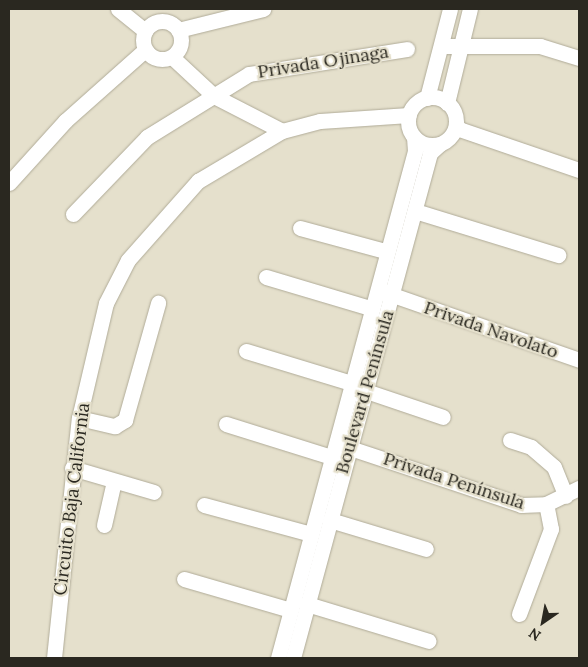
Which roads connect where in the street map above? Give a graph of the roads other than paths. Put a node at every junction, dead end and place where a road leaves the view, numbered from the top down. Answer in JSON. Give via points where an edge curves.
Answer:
{"nodes":[{"id":1,"x":118,"y":9,"type":"edge"},
{"id":2,"x":263,"y":9,"type":"edge"},
{"id":3,"x":450,"y":9,"type":"edge"},
{"id":4,"x":470,"y":9,"type":"edge"},
{"id":5,"x":178,"y":30,"type":"junction"},
{"id":6,"x":145,"y":31,"type":"junction"},
{"id":7,"x":461,"y":45,"type":"junction"},
{"id":8,"x":441,"y":46,"type":"junction"},
{"id":9,"x":407,"y":49,"type":"dead end"},
{"id":10,"x":145,"y":50,"type":"junction"},
{"id":11,"x":172,"y":57,"type":"junction"},
{"id":12,"x":579,"y":58,"type":"edge"},
{"id":13,"x":214,"y":96,"type":"junction"},
{"id":14,"x":428,"y":98,"type":"junction"},
{"id":15,"x":447,"y":103,"type":"junction"},
{"id":16,"x":409,"y":115,"type":"junction"},
{"id":17,"x":456,"y":124,"type":"junction"},
{"id":18,"x":282,"y":131,"type":"junction"},
{"id":19,"x":414,"y":137,"type":"junction"},
{"id":20,"x":440,"y":144,"type":"junction"},
{"id":21,"x":579,"y":170,"type":"edge"},
{"id":22,"x":9,"y":183,"type":"edge"},
{"id":23,"x":415,"y":211,"type":"junction"},
{"id":24,"x":73,"y":214,"type":"dead end"},
{"id":25,"x":300,"y":228,"type":"dead end"},
{"id":26,"x":385,"y":251,"type":"junction"},
{"id":27,"x":558,"y":255,"type":"dead end"},
{"id":28,"x":266,"y":277,"type":"dead end"},
{"id":29,"x":375,"y":290,"type":"junction"},
{"id":30,"x":392,"y":294,"type":"junction"},
{"id":31,"x":158,"y":303,"type":"dead end"},
{"id":32,"x":370,"y":308,"type":"junction"},
{"id":33,"x":246,"y":351,"type":"dead end"},
{"id":34,"x":579,"y":360,"type":"edge"},
{"id":35,"x":351,"y":383,"type":"junction"},
{"id":36,"x":366,"y":391,"type":"junction"},
{"id":37,"x":443,"y":417,"type":"dead end"},
{"id":38,"x":79,"y":418,"type":"junction"},
{"id":39,"x":226,"y":424,"type":"dead end"},
{"id":40,"x":510,"y":440,"type":"dead end"},
{"id":41,"x":338,"y":449,"type":"junction"},
{"id":42,"x":72,"y":468,"type":"junction"},
{"id":43,"x":114,"y":481,"type":"junction"},
{"id":44,"x":154,"y":492,"type":"dead end"},
{"id":45,"x":574,"y":495,"type":"edge"},
{"id":46,"x":546,"y":504,"type":"junction"},
{"id":47,"x":204,"y":506,"type":"dead end"},
{"id":48,"x":330,"y":520,"type":"junction"},
{"id":49,"x":104,"y":525,"type":"dead end"},
{"id":50,"x":311,"y":534,"type":"junction"},
{"id":51,"x":426,"y":548,"type":"dead end"},
{"id":52,"x":184,"y":579,"type":"dead end"},
{"id":53,"x":307,"y":604,"type":"junction"},
{"id":54,"x":291,"y":610,"type":"junction"},
{"id":55,"x":519,"y":614,"type":"dead end"},
{"id":56,"x":429,"y":641,"type":"dead end"},
{"id":57,"x":291,"y":648,"type":"edge"},
{"id":58,"x":54,"y":658,"type":"edge"},
{"id":59,"x":278,"y":658,"type":"edge"}],
"edges":[{"from":1,"to":6,"type":"street"},
{"from":2,"to":5,"type":"street"},
{"from":3,"to":8,"type":"street"},
{"from":4,"to":7,"type":"street"},
{"from":5,"to":6,"type":"street","via":[[161,21]]},
{"from":5,"to":11,"type":"street","via":[[181,41]]},
{"from":6,"to":10,"type":"street"},
{"from":7,"to":8,"type":"street"},
{"from":7,"to":12,"type":"street","via":[[540,46]]},
{"from":7,"to":15,"type":"street"},
{"from":8,"to":14,"type":"street"},
{"from":9,"to":13,"type":"street","name":"Privada Ojinaga","via":[[261,70]]},
{"from":10,"to":11,"type":"street","via":[[154,58]]},
{"from":10,"to":22,"type":"street","via":[[65,121]]},
{"from":11,"to":13,"type":"street"},
{"from":13,"to":18,"type":"street"},
{"from":13,"to":24,"type":"street","name":"Privada Ojinaga","via":[[147,137]]},
{"from":14,"to":15,"type":"street"},
{"from":14,"to":16,"type":"street","via":[[417,102]]},
{"from":15,"to":17,"type":"street"},
{"from":16,"to":18,"type":"street","name":"Circuito Baja California","via":[[320,121]]},
{"from":16,"to":19,"type":"street"},
{"from":17,"to":20,"type":"street","via":[[449,138]]},
{"from":17,"to":21,"type":"street","via":[[459,129]]},
{"from":18,"to":38,"type":"street","name":"Circuito Baja California","via":[[198,181],[128,260],[106,303]]},
{"from":19,"to":20,"type":"street","via":[[427,145]]},
{"from":19,"to":26,"type":"street","name":"Boulevard Península","via":[[415,151]]},
{"from":20,"to":23,"type":"street","name":"Boulevard Península","via":[[430,153]]},
{"from":23,"to":27,"type":"street"},
{"from":23,"to":30,"type":"street","name":"Boulevard Península"},
{"from":25,"to":26,"type":"street"},
{"from":26,"to":29,"type":"street","name":"Boulevard Península"},
{"from":28,"to":32,"type":"street"},
{"from":29,"to":30,"type":"street","name":"Privada Navolato"},
{"from":29,"to":32,"type":"street","name":"Boulevard Península"},
{"from":30,"to":34,"type":"street","name":"Privada Navolato"},
{"from":30,"to":36,"type":"street","name":"Boulevard Península"},
{"from":31,"to":38,"type":"street","via":[[125,420],[114,426]]},
{"from":32,"to":35,"type":"street","name":"Boulevard Península"},
{"from":33,"to":35,"type":"street"},
{"from":35,"to":41,"type":"street","name":"Boulevard Península"},
{"from":36,"to":37,"type":"street"},
{"from":36,"to":41,"type":"street","name":"Boulevard Península"},
{"from":38,"to":42,"type":"street","name":"Circuito Baja California"},
{"from":39,"to":41,"type":"street","name":"Privada Península"},
{"from":40,"to":45,"type":"street","via":[[531,448],[554,467]]},
{"from":41,"to":46,"type":"street","name":"Privada Península","via":[[521,505]]},
{"from":41,"to":48,"type":"street","name":"Boulevard Península"},
{"from":41,"to":50,"type":"street","name":"Boulevard Península"},
{"from":42,"to":43,"type":"street"},
{"from":42,"to":58,"type":"street","name":"Circuito Baja California"},
{"from":43,"to":44,"type":"street"},
{"from":43,"to":49,"type":"street"},
{"from":45,"to":46,"type":"street","name":"Privada Península"},
{"from":46,"to":55,"type":"street","via":[[551,529]]},
{"from":47,"to":50,"type":"street"},
{"from":48,"to":51,"type":"street"},
{"from":48,"to":53,"type":"street","name":"Boulevard Península"},
{"from":50,"to":54,"type":"street","name":"Boulevard Península"},
{"from":52,"to":54,"type":"street"},
{"from":53,"to":56,"type":"street"},
{"from":53,"to":57,"type":"street","name":"Boulevard Península"},
{"from":54,"to":57,"type":"street","name":"Boulevard Península"},
{"from":57,"to":59,"type":"street","name":"Boulevard Península"}]}
